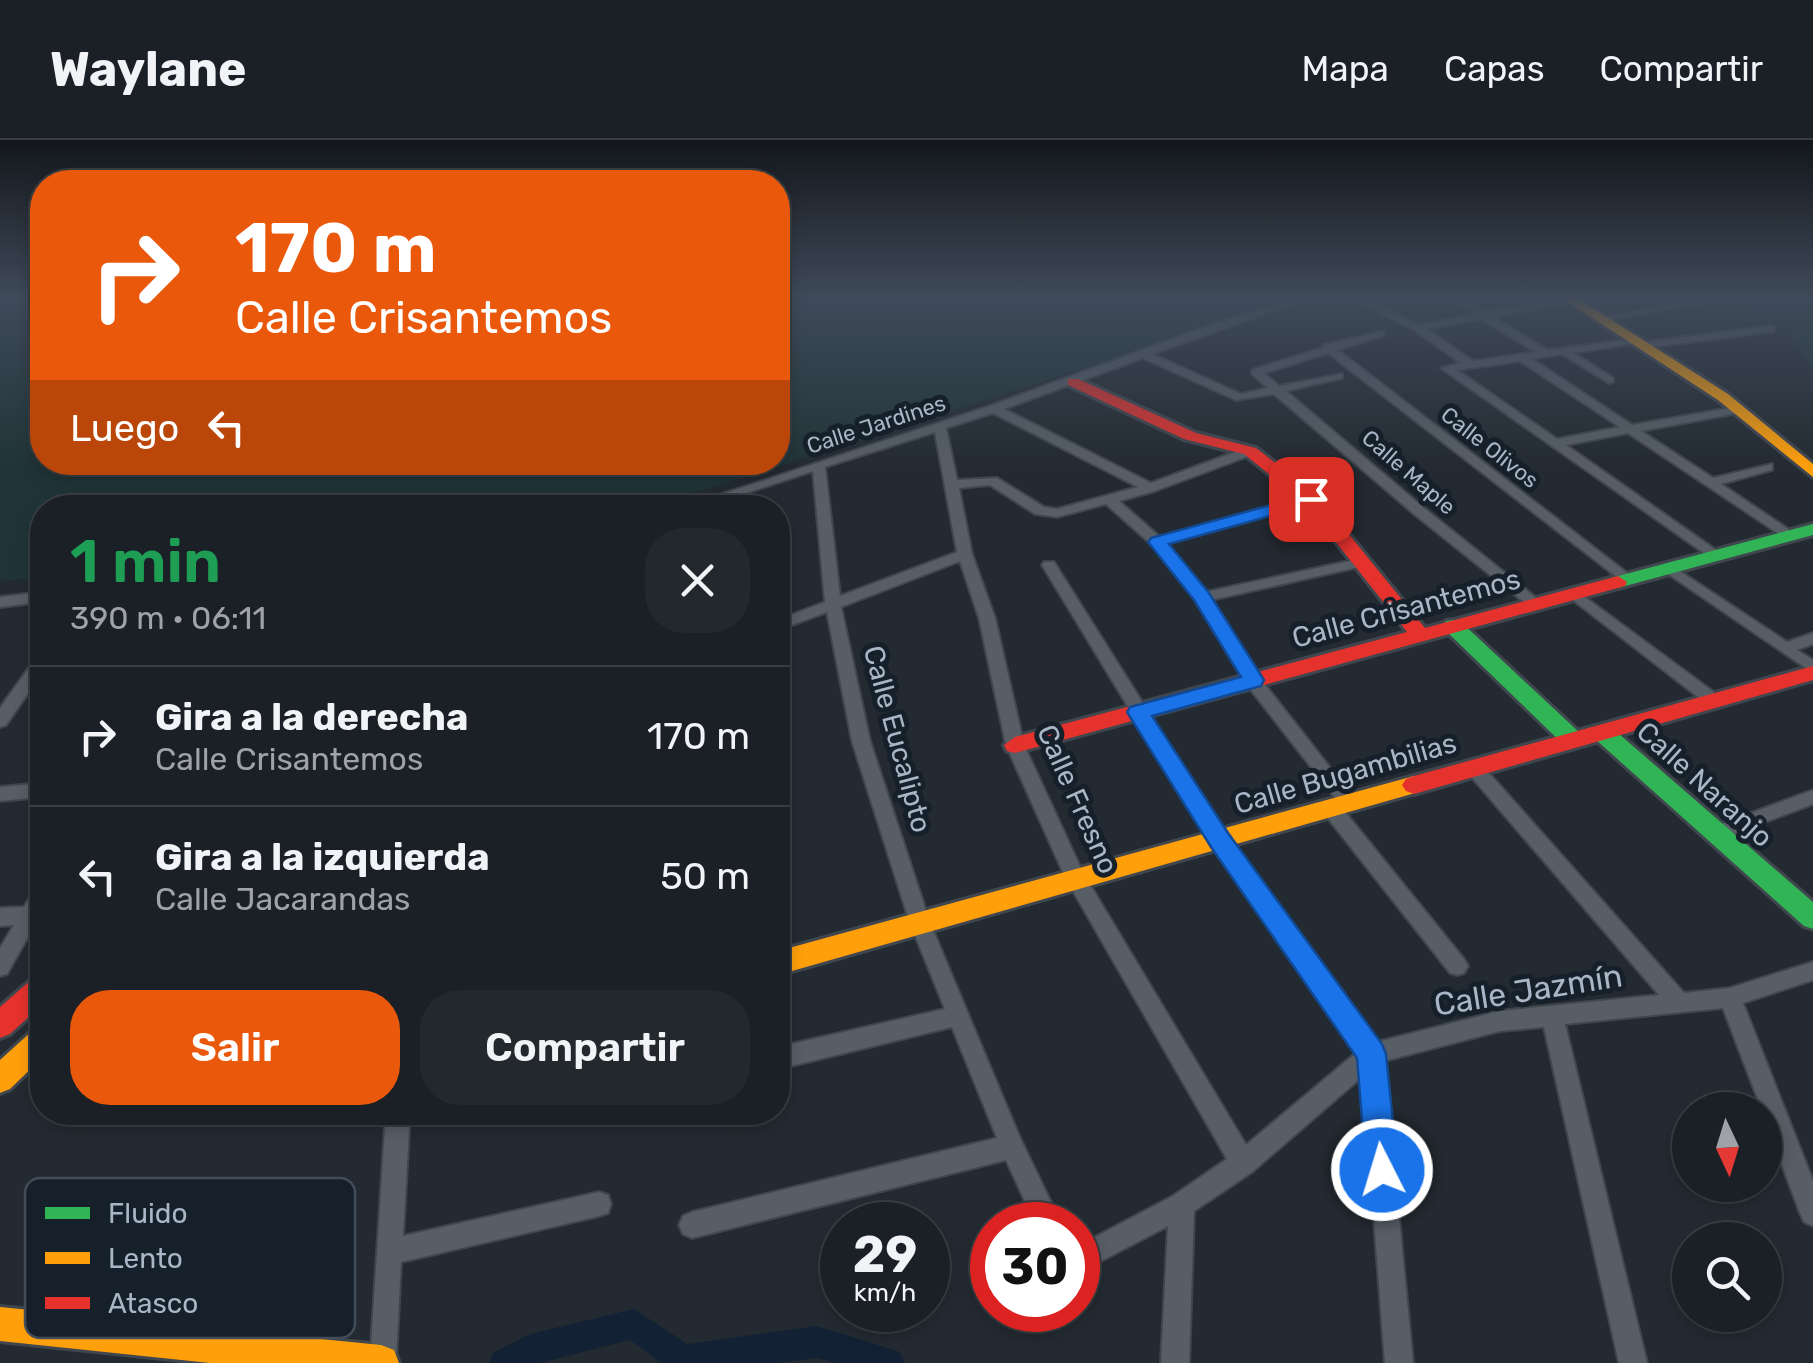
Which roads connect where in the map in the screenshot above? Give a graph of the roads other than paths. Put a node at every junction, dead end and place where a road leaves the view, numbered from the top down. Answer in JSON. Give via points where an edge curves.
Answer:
{"nodes":[{"id":1,"x":1146,"y":355,"type":"joint"},
{"id":2,"x":1304,"y":355,"type":"edge"},
{"id":3,"x":1337,"y":355,"type":"edge"},
{"id":4,"x":1457,"y":355,"type":"edge"},
{"id":5,"x":1527,"y":355,"type":"edge"},
{"id":6,"x":1571,"y":355,"type":"edge"},
{"id":7,"x":1660,"y":355,"type":"edge"},
{"id":8,"x":1520,"y":356,"type":"junction"},
{"id":9,"x":1470,"y":364,"type":"junction"},
{"id":10,"x":1338,"y":376,"type":"dead end"},
{"id":11,"x":1609,"y":380,"type":"dead end"},
{"id":12,"x":1073,"y":382,"type":"junction"},
{"id":13,"x":1282,"y":390,"type":"junction"},
{"id":14,"x":994,"y":409,"type":"junction"},
{"id":15,"x":1738,"y":409,"type":"junction"},
{"id":16,"x":940,"y":427,"type":"junction"},
{"id":17,"x":1632,"y":429,"type":"junction"},
{"id":18,"x":1556,"y":443,"type":"junction"},
{"id":19,"x":1250,"y":451,"type":"junction"},
{"id":20,"x":1767,"y":466,"type":"dead end"},
{"id":21,"x":818,"y":468,"type":"junction"},
{"id":22,"x":1813,"y":472,"type":"edge"},
{"id":23,"x":1712,"y":482,"type":"junction"},
{"id":24,"x":950,"y":485,"type":"junction"},
{"id":25,"x":1150,"y":488,"type":"junction"},
{"id":26,"x":741,"y":495,"type":"edge"},
{"id":27,"x":1311,"y":499,"type":"junction"},
{"id":28,"x":1110,"y":500,"type":"junction"},
{"id":29,"x":1802,"y":532,"type":"edge"},
{"id":30,"x":1157,"y":542,"type":"junction"},
{"id":31,"x":965,"y":554,"type":"junction"},
{"id":32,"x":1716,"y":555,"type":"junction"},
{"id":33,"x":1362,"y":562,"type":"junction"},
{"id":34,"x":1049,"y":564,"type":"dead end"},
{"id":35,"x":1670,"y":568,"type":"junction"},
{"id":36,"x":1628,"y":579,"type":"junction"},
{"id":37,"x":1574,"y":594,"type":"junction"},
{"id":38,"x":1202,"y":597,"type":"junction"},
{"id":39,"x":30,"y":598,"type":"edge"},
{"id":40,"x":0,"y":602,"type":"edge"},
{"id":41,"x":1535,"y":604,"type":"junction"},
{"id":42,"x":834,"y":605,"type":"junction"},
{"id":43,"x":790,"y":621,"type":"edge"},
{"id":44,"x":1453,"y":626,"type":"junction"},
{"id":45,"x":1420,"y":635,"type":"junction"},
{"id":46,"x":1813,"y":638,"type":"edge"},
{"id":47,"x":1786,"y":648,"type":"junction"},
{"id":48,"x":1813,"y":670,"type":"edge"},
{"id":49,"x":30,"y":679,"type":"edge"},
{"id":50,"x":1254,"y":680,"type":"junction"},
{"id":51,"x":1713,"y":700,"type":"junction"},
{"id":52,"x":1138,"y":712,"type":"junction"},
{"id":53,"x":0,"y":721,"type":"edge"},
{"id":54,"x":1603,"y":733,"type":"junction"},
{"id":55,"x":1574,"y":740,"type":"junction"},
{"id":56,"x":1014,"y":745,"type":"junction"},
{"id":57,"x":1474,"y":768,"type":"junction"},
{"id":58,"x":30,"y":791,"type":"edge"},
{"id":59,"x":0,"y":794,"type":"edge"},
{"id":60,"x":1813,"y":797,"type":"edge"},
{"id":61,"x":1339,"y":805,"type":"junction"},
{"id":62,"x":1715,"y":834,"type":"junction"},
{"id":63,"x":1219,"y":840,"type":"junction"},
{"id":64,"x":1074,"y":877,"type":"junction"},
{"id":65,"x":30,"y":915,"type":"edge"},
{"id":66,"x":30,"y":917,"type":"edge"},
{"id":67,"x":0,"y":918,"type":"edge"},
{"id":68,"x":1813,"y":918,"type":"edge"},
{"id":69,"x":920,"y":923,"type":"junction"},
{"id":70,"x":790,"y":960,"type":"edge"},
{"id":71,"x":1457,"y":966,"type":"dead end"},
{"id":72,"x":0,"y":967,"type":"edge"},
{"id":73,"x":1813,"y":970,"type":"edge"},
{"id":74,"x":1730,"y":998,"type":"junction"},
{"id":75,"x":30,"y":999,"type":"edge"},
{"id":76,"x":1677,"y":1001,"type":"junction"},
{"id":77,"x":1552,"y":1014,"type":"junction"},
{"id":78,"x":958,"y":1016,"type":"junction"},
{"id":79,"x":0,"y":1025,"type":"edge"},
{"id":80,"x":30,"y":1051,"type":"edge"},
{"id":81,"x":1372,"y":1054,"type":"junction"},
{"id":82,"x":791,"y":1056,"type":"dead end"},
{"id":83,"x":0,"y":1079,"type":"edge"},
{"id":84,"x":397,"y":1125,"type":"edge"},
{"id":85,"x":1012,"y":1146,"type":"junction"},
{"id":86,"x":1244,"y":1163,"type":"junction"},
{"id":87,"x":1038,"y":1202,"type":"edge"},
{"id":88,"x":599,"y":1204,"type":"dead end"},
{"id":89,"x":1182,"y":1205,"type":"junction"},
{"id":90,"x":1813,"y":1214,"type":"edge"},
{"id":91,"x":692,"y":1225,"type":"dead end"},
{"id":92,"x":1100,"y":1248,"type":"edge"},
{"id":93,"x":392,"y":1252,"type":"junction"},
{"id":94,"x":0,"y":1324,"type":"edge"},
{"id":95,"x":25,"y":1326,"type":"edge"},
{"id":96,"x":141,"y":1338,"type":"edge"},
{"id":97,"x":382,"y":1362,"type":"edge"},
{"id":98,"x":1175,"y":1363,"type":"edge"},
{"id":99,"x":1399,"y":1363,"type":"edge"},
{"id":100,"x":1633,"y":1363,"type":"edge"}],
"edges":[{"from":1,"to":12,"type":"street","name":"Calle Jardines"},
{"from":1,"to":13,"type":"street","via":[[1240,398]]},
{"from":2,"to":13,"type":"street","name":"Calle Maple","via":[[1256,372]]},
{"from":3,"to":36,"type":"street","name":"Calle Olivos"},
{"from":4,"to":9,"type":"street"},
{"from":5,"to":8,"type":"street"},
{"from":6,"to":11,"type":"street"},
{"from":7,"to":15,"type":"street"},
{"from":8,"to":9,"type":"street"},
{"from":8,"to":17,"type":"street"},
{"from":9,"to":18,"type":"street","via":[[1448,368]]},
{"from":10,"to":13,"type":"street"},
{"from":12,"to":14,"type":"street","name":"Calle Jardines"},
{"from":12,"to":19,"type":"street","via":[[1190,436]]},
{"from":13,"to":41,"type":"street","name":"Calle Maple"},
{"from":14,"to":16,"type":"street","name":"Calle Jardines"},
{"from":14,"to":25,"type":"street"},
{"from":15,"to":17,"type":"street"},
{"from":15,"to":22,"type":"street"},
{"from":16,"to":21,"type":"street","name":"Calle Jardines"},
{"from":16,"to":24,"type":"street","name":"Calle Fresno"},
{"from":17,"to":18,"type":"street"},
{"from":17,"to":23,"type":"street"},
{"from":18,"to":32,"type":"street"},
{"from":19,"to":25,"type":"street"},
{"from":19,"to":27,"type":"street"},
{"from":20,"to":23,"type":"street"},
{"from":21,"to":26,"type":"street","name":"Calle Jardines"},
{"from":21,"to":42,"type":"street","name":"Calle Eucalipto"},
{"from":23,"to":29,"type":"street"},
{"from":24,"to":28,"type":"street","via":[[992,481],[1047,513]]},
{"from":24,"to":31,"type":"street","name":"Calle Fresno"},
{"from":25,"to":28,"type":"street"},
{"from":27,"to":30,"type":"street"},
{"from":27,"to":33,"type":"street"},
{"from":28,"to":30,"type":"street"},
{"from":29,"to":32,"type":"street","name":"Calle Crisantemos"},
{"from":30,"to":38,"type":"street"},
{"from":31,"to":42,"type":"street"},
{"from":31,"to":56,"type":"street","name":"Calle Fresno","via":[[987,618]]},
{"from":32,"to":35,"type":"street","name":"Calle Crisantemos"},
{"from":33,"to":38,"type":"street"},
{"from":33,"to":45,"type":"street"},
{"from":34,"to":52,"type":"street"},
{"from":35,"to":36,"type":"street","name":"Calle Crisantemos"},
{"from":35,"to":47,"type":"street"},
{"from":36,"to":37,"type":"street","name":"Calle Crisantemos"},
{"from":37,"to":41,"type":"street","name":"Calle Crisantemos"},
{"from":37,"to":51,"type":"street"},
{"from":38,"to":50,"type":"street"},
{"from":39,"to":40,"type":"street"},
{"from":41,"to":44,"type":"street","name":"Calle Crisantemos"},
{"from":42,"to":43,"type":"street"},
{"from":42,"to":69,"type":"street","name":"Calle Eucalipto","via":[[862,741]]},
{"from":44,"to":45,"type":"street","name":"Calle Crisantemos"},
{"from":44,"to":55,"type":"street"},
{"from":45,"to":50,"type":"street","name":"Calle Crisantemos"},
{"from":46,"to":47,"type":"street"},
{"from":47,"to":48,"type":"street"},
{"from":48,"to":51,"type":"street","name":"Calle Bugambilias"},
{"from":49,"to":53,"type":"street"},
{"from":50,"to":52,"type":"street","name":"Calle Crisantemos"},
{"from":50,"to":61,"type":"street"},
{"from":51,"to":54,"type":"street","name":"Calle Bugambilias"},
{"from":52,"to":56,"type":"street","name":"Calle Crisantemos"},
{"from":52,"to":63,"type":"street"},
{"from":54,"to":55,"type":"street","name":"Calle Bugambilias"},
{"from":54,"to":62,"type":"street","name":"Calle Naranjo"},
{"from":55,"to":57,"type":"street","name":"Calle Bugambilias"},
{"from":56,"to":64,"type":"street","name":"Calle Fresno"},
{"from":57,"to":61,"type":"street","name":"Calle Bugambilias"},
{"from":57,"to":76,"type":"street"},
{"from":58,"to":59,"type":"street"},
{"from":60,"to":62,"type":"street"},
{"from":61,"to":63,"type":"street","name":"Calle Bugambilias"},
{"from":61,"to":71,"type":"street"},
{"from":62,"to":68,"type":"street","name":"Calle Naranjo"},
{"from":63,"to":64,"type":"street","name":"Calle Bugambilias"},
{"from":63,"to":81,"type":"street"},
{"from":64,"to":69,"type":"street","name":"Calle Bugambilias"},
{"from":64,"to":86,"type":"street","name":"Calle Fresno"},
{"from":65,"to":67,"type":"street"},
{"from":66,"to":72,"type":"street"},
{"from":69,"to":70,"type":"street","name":"Calle Bugambilias"},
{"from":69,"to":78,"type":"street","name":"Calle Eucalipto"},
{"from":73,"to":74,"type":"street","name":"Calle Jazmín"},
{"from":74,"to":76,"type":"street","name":"Calle Jazmín"},
{"from":74,"to":90,"type":"street"},
{"from":75,"to":79,"type":"street"},
{"from":76,"to":77,"type":"street","name":"Calle Jazmín"},
{"from":77,"to":81,"type":"street","name":"Calle Jazmín"},
{"from":77,"to":100,"type":"street"},
{"from":78,"to":82,"type":"street"},
{"from":78,"to":85,"type":"street","name":"Calle Eucalipto"},
{"from":80,"to":83,"type":"street"},
{"from":81,"to":86,"type":"street","name":"Calle Jazmín"},
{"from":81,"to":99,"type":"street"},
{"from":84,"to":93,"type":"street"},
{"from":85,"to":87,"type":"street","name":"Calle Eucalipto"},
{"from":85,"to":91,"type":"street"},
{"from":86,"to":89,"type":"street","name":"Calle Jazmín"},
{"from":88,"to":93,"type":"street"},
{"from":89,"to":92,"type":"street","name":"Calle Jazmín"},
{"from":89,"to":98,"type":"street"},
{"from":93,"to":97,"type":"street"},
{"from":94,"to":95,"type":"street"},
{"from":96,"to":97,"type":"street"}]}
